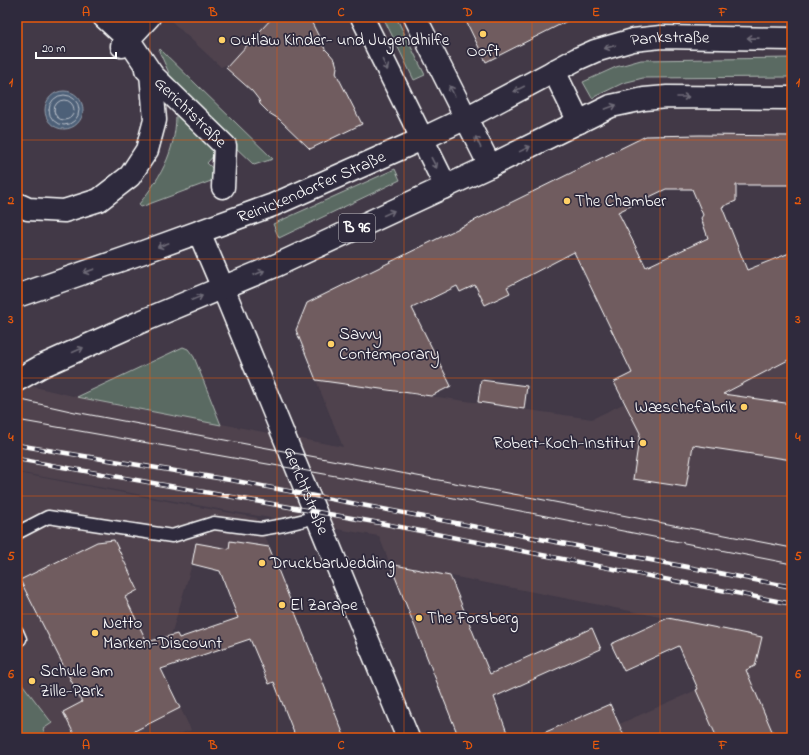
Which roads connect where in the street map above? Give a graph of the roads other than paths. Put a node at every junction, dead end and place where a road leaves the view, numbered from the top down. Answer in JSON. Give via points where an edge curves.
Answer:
{"nodes":[{"id":1,"x":91,"y":17,"type":"edge"},
{"id":2,"x":104,"y":17,"type":"edge"},
{"id":3,"x":123,"y":17,"type":"edge"},
{"id":4,"x":149,"y":17,"type":"edge"},
{"id":5,"x":362,"y":17,"type":"edge"},
{"id":6,"x":415,"y":17,"type":"edge"},
{"id":7,"x":792,"y":39,"type":"edge"},
{"id":8,"x":125,"y":43,"type":"junction"},
{"id":9,"x":554,"y":71,"type":"junction"},
{"id":10,"x":150,"y":73,"type":"junction"},
{"id":11,"x":792,"y":98,"type":"edge"},
{"id":12,"x":466,"y":118,"type":"junction"},
{"id":13,"x":579,"y":122,"type":"junction"},
{"id":14,"x":422,"y":139,"type":"junction"},
{"id":15,"x":490,"y":166,"type":"junction"},
{"id":16,"x":446,"y":186,"type":"junction"},
{"id":17,"x":223,"y":187,"type":"dead end"},
{"id":18,"x":17,"y":204,"type":"edge"},
{"id":19,"x":200,"y":232,"type":"junction"},
{"id":20,"x":223,"y":288,"type":"junction"},
{"id":21,"x":17,"y":296,"type":"edge"},
{"id":22,"x":17,"y":380,"type":"edge"},
{"id":23,"x":317,"y":517,"type":"junction"},
{"id":24,"x":17,"y":533,"type":"edge"},
{"id":25,"x":408,"y":738,"type":"edge"}],
"edges":[{"from":1,"to":8,"type":"main road"},
{"from":2,"to":8,"type":"main road"},
{"from":3,"to":8,"type":"main road"},
{"from":4,"to":8,"type":"main road"},
{"from":5,"to":14,"type":"main road","one_way":true},
{"from":12,"to":6,"type":"main road","one_way":true},
{"from":7,"to":9,"type":"main road","name":"Pankstraße","one_way":true,"via":[[661,37],[633,40],[595,51]]},
{"from":8,"to":10,"type":"main road"},
{"from":9,"to":12,"type":"main road","name":"Pankstraße","one_way":true},
{"from":9,"to":13,"type":"main road"},
{"from":10,"to":17,"type":"main road","name":"Gerichtstraße","via":[[225,146]]},
{"from":10,"to":18,"type":"main road","via":[[155,120],[147,150],[130,176],[99,200],[64,211],[28,209]]},
{"from":13,"to":11,"type":"main road","one_way":true,"via":[[611,106],[644,98]]},
{"from":12,"to":14,"type":"main road","name":"Reinickendorfer Straße"},
{"from":15,"to":12,"type":"main road","one_way":true},
{"from":15,"to":13,"type":"main road","one_way":true},
{"from":14,"to":16,"type":"main road","one_way":true},
{"from":14,"to":19,"type":"main road","name":"Reinickendorfer Straße","via":[[273,205]]},
{"from":15,"to":16,"type":"main road","number":"B 96"},
{"from":20,"to":16,"type":"main road","number":"B 96","one_way":true},
{"from":19,"to":20,"type":"main road"},
{"from":19,"to":21,"type":"main road","name":"Reinickendorfer Straße","one_way":true},
{"from":22,"to":20,"type":"main road","number":"B 96","one_way":true,"via":[[42,366],[138,323]]},
{"from":20,"to":23,"type":"main road","name":"Gerichtstraße"},
{"from":23,"to":24,"type":"lane","via":[[261,529],[214,523],[172,536],[48,518]]},
{"from":23,"to":25,"type":"main road","name":"Gerichtstraße"}]}
